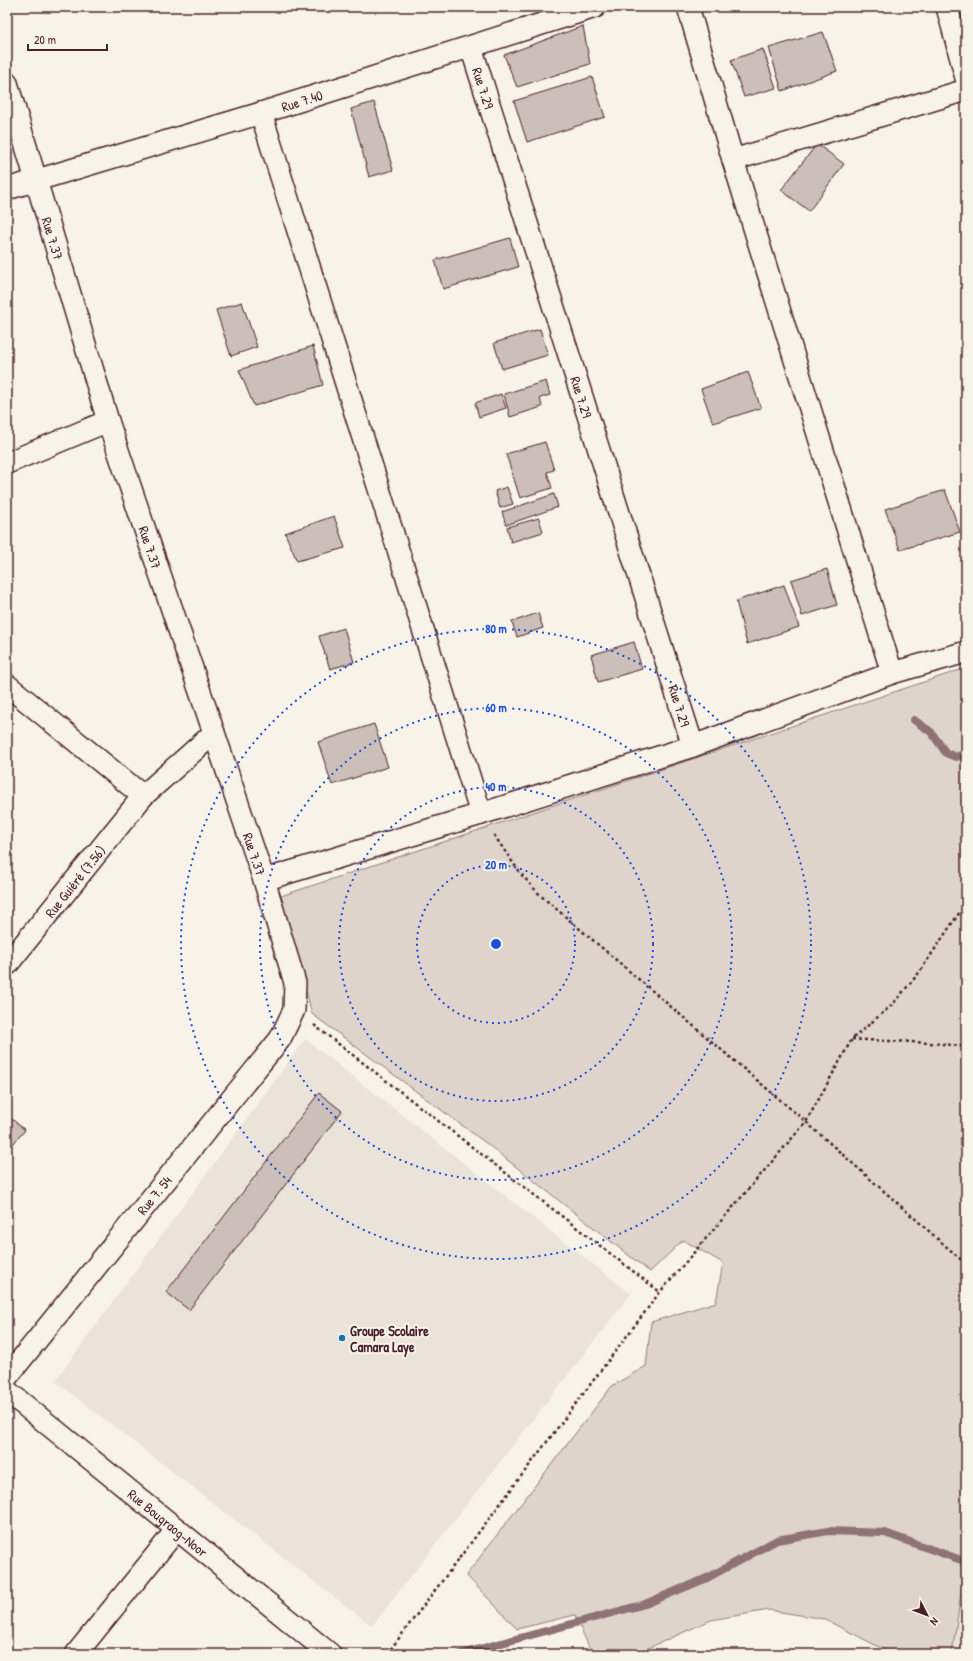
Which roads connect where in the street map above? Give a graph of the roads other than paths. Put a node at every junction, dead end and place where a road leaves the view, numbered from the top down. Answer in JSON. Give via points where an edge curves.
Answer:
{"nodes":[{"id":1,"x":595,"y":7,"type":"edge"},
{"id":2,"x":688,"y":7,"type":"edge"},
{"id":3,"x":946,"y":7,"type":"edge"},
{"id":4,"x":470,"y":47,"type":"junction"},
{"id":5,"x":966,"y":78,"type":"edge"},
{"id":6,"x":7,"y":83,"type":"edge"},
{"id":7,"x":966,"y":90,"type":"edge"},
{"id":8,"x":261,"y":113,"type":"junction"},
{"id":9,"x":733,"y":160,"type":"junction"},
{"id":10,"x":37,"y":181,"type":"junction"},
{"id":11,"x":7,"y":189,"type":"edge"},
{"id":12,"x":108,"y":421,"type":"junction"},
{"id":13,"x":7,"y":463,"type":"edge"},
{"id":14,"x":966,"y":652,"type":"edge"},
{"id":15,"x":892,"y":672,"type":"junction"},
{"id":16,"x":7,"y":685,"type":"edge"},
{"id":17,"x":214,"y":733,"type":"junction"},
{"id":18,"x":693,"y":746,"type":"junction"},
{"id":19,"x":143,"y":796,"type":"junction"},
{"id":20,"x":481,"y":814,"type":"junction"},
{"id":21,"x":264,"y":880,"type":"junction"},
{"id":22,"x":7,"y":965,"type":"edge"},
{"id":23,"x":294,"y":1010,"type":"joint"},
{"id":24,"x":7,"y":1377,"type":"edge"},
{"id":25,"x":7,"y":1391,"type":"edge"},
{"id":26,"x":176,"y":1529,"type":"junction"},
{"id":27,"x":76,"y":1654,"type":"edge"},
{"id":28,"x":330,"y":1654,"type":"edge"}],
"edges":[{"from":1,"to":4,"type":"street","name":"Rue 7.40"},
{"from":2,"to":9,"type":"street"},
{"from":3,"to":5,"type":"street"},
{"from":4,"to":8,"type":"street","name":"Rue 7.40"},
{"from":4,"to":18,"type":"street","name":"Rue 7.29"},
{"from":6,"to":10,"type":"street","name":"Rue 7.37"},
{"from":7,"to":9,"type":"street"},
{"from":8,"to":10,"type":"street","name":"Rue 7.40"},
{"from":8,"to":20,"type":"street"},
{"from":9,"to":15,"type":"street"},
{"from":10,"to":11,"type":"street","name":"Rue 7.40"},
{"from":10,"to":12,"type":"street","name":"Rue 7.37"},
{"from":12,"to":13,"type":"street"},
{"from":12,"to":17,"type":"street","name":"Rue 7.37"},
{"from":14,"to":15,"type":"street"},
{"from":15,"to":18,"type":"street"},
{"from":16,"to":19,"type":"street"},
{"from":17,"to":19,"type":"street","name":"Rue Guiéré (7.56)"},
{"from":17,"to":21,"type":"street","name":"Rue 7.37"},
{"from":18,"to":20,"type":"street"},
{"from":19,"to":22,"type":"street","name":"Rue Guiéré (7.56)"},
{"from":20,"to":21,"type":"street"},
{"from":21,"to":23,"type":"street","name":"Rue 7.37","via":[[295,983]]},
{"from":23,"to":24,"type":"street","name":"Rue 7. 54","via":[[280,1039]]},
{"from":25,"to":26,"type":"street","name":"Rue Bougraog-Noor"},
{"from":26,"to":27,"type":"street"},
{"from":26,"to":28,"type":"street","name":"Rue Bougraog-Noor"}]}
